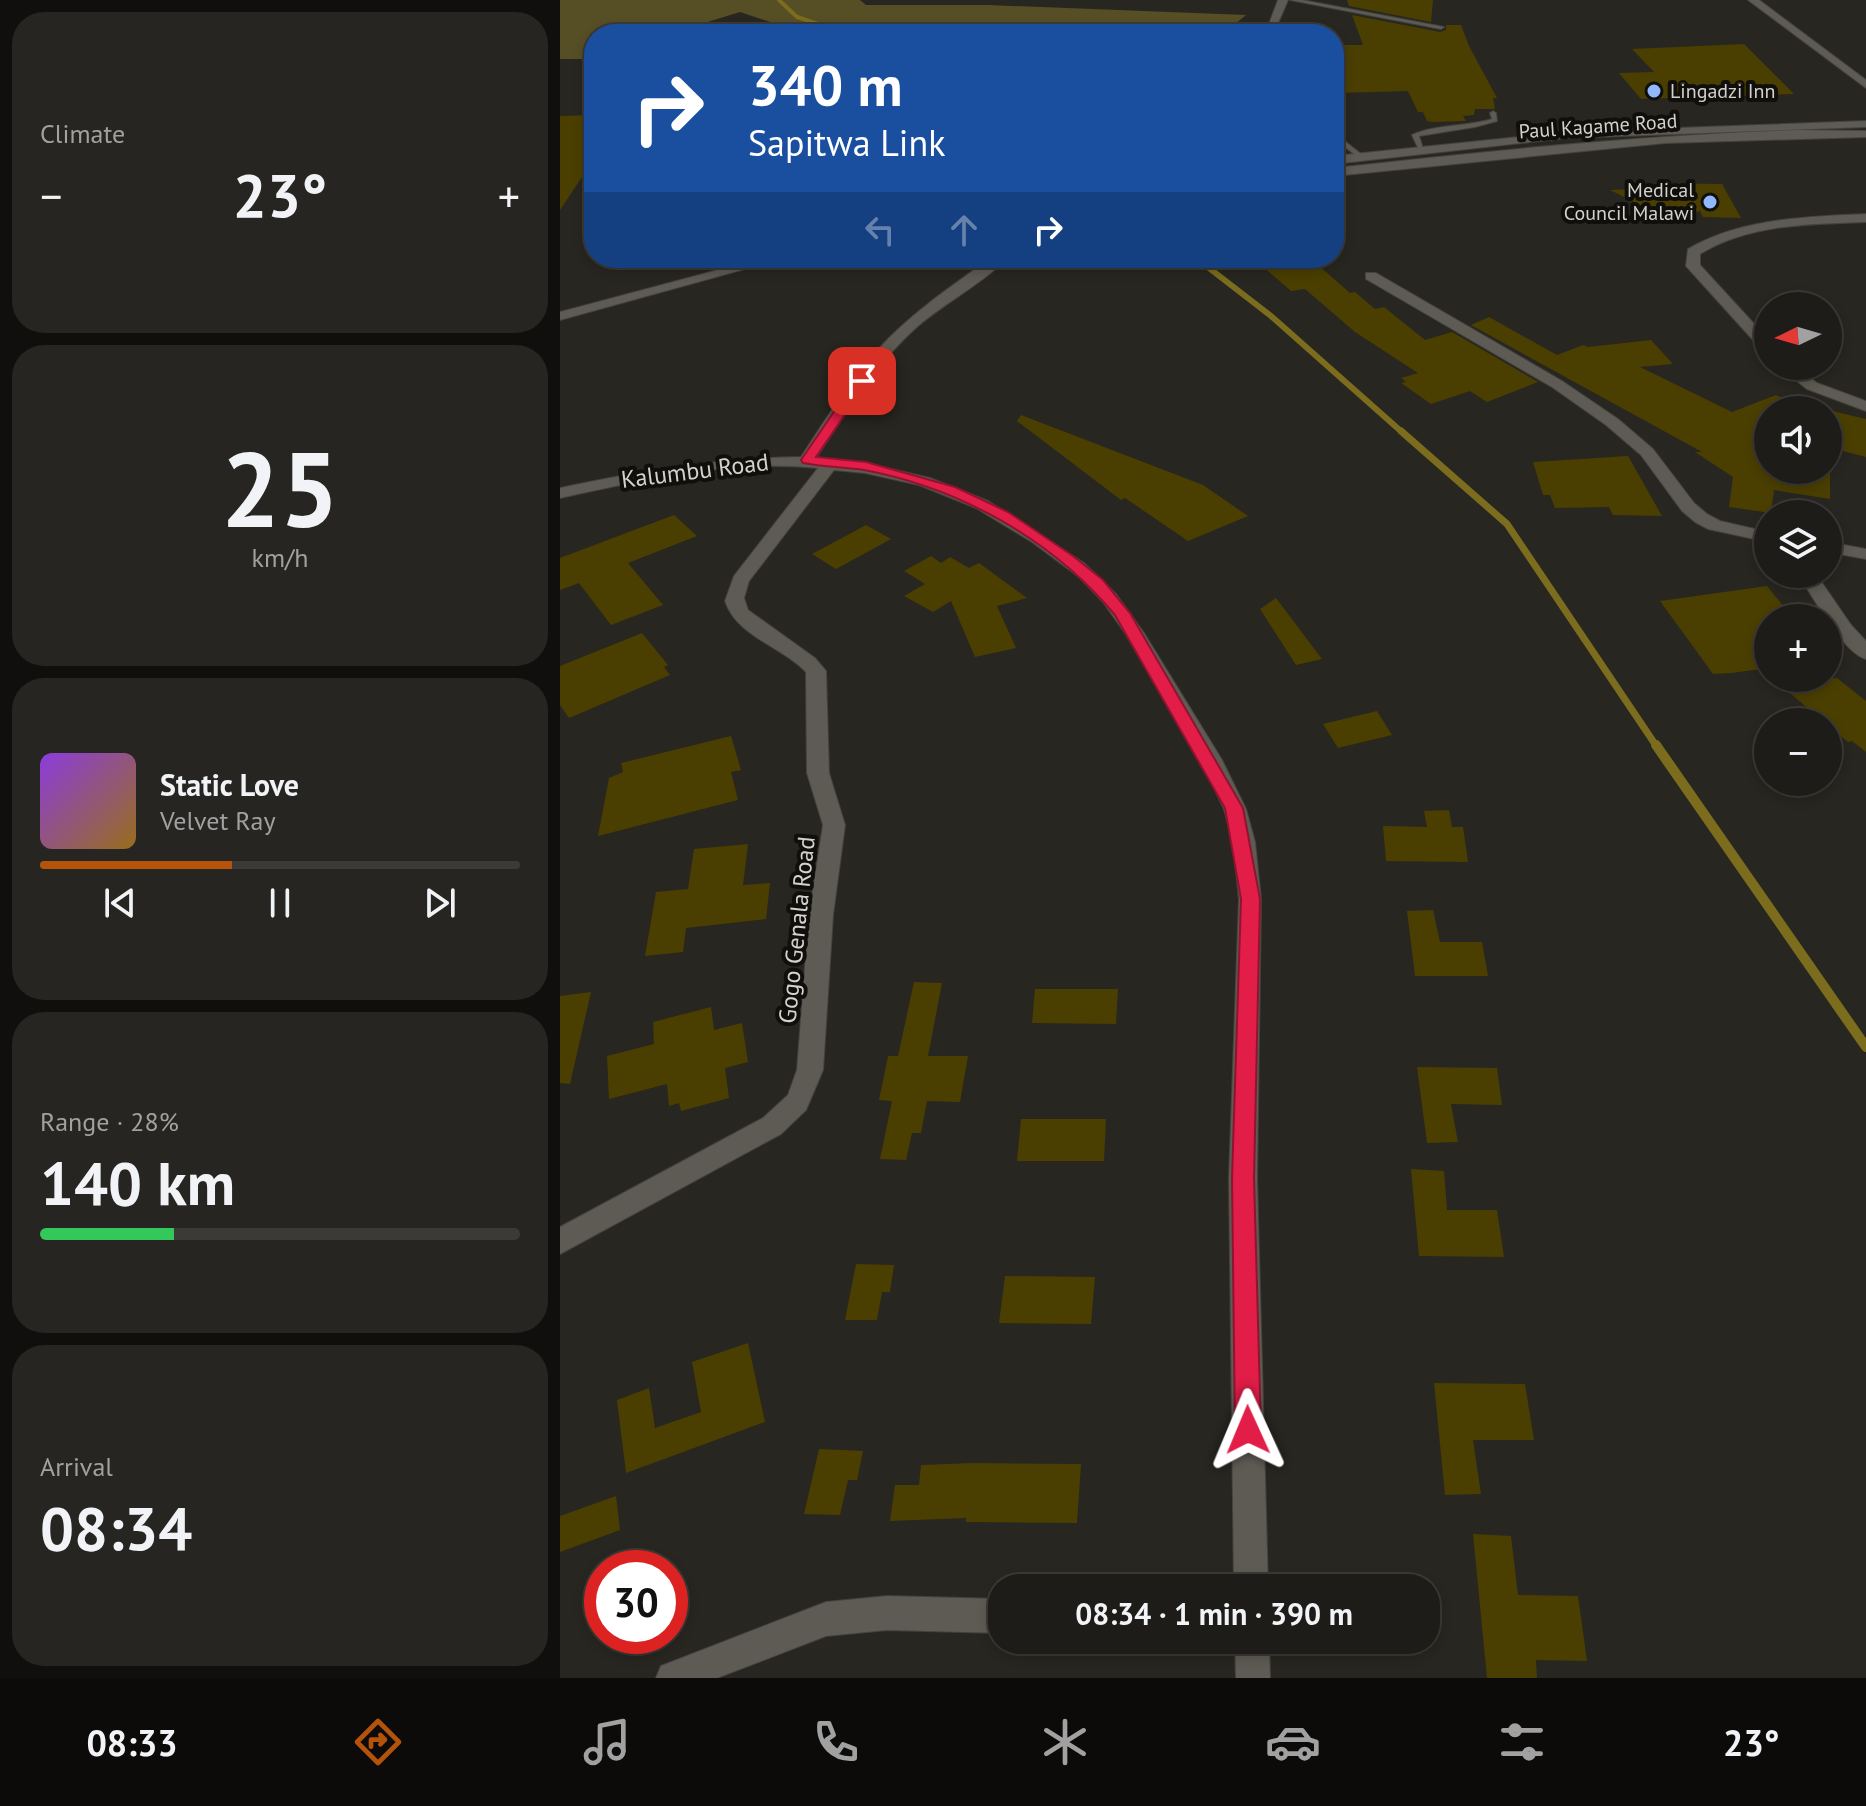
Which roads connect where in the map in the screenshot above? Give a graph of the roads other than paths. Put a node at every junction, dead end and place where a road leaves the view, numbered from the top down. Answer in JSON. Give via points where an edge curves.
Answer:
{"nodes":[{"id":1,"x":1283,"y":0,"type":"edge"},
{"id":2,"x":1293,"y":0,"type":"edge"},
{"id":3,"x":1753,"y":0,"type":"edge"},
{"id":4,"x":1273,"y":24,"type":"edge"},
{"id":5,"x":1441,"y":27,"type":"dead end"},
{"id":6,"x":1866,"y":85,"type":"edge"},
{"id":7,"x":1493,"y":113,"type":"dead end"},
{"id":8,"x":1866,"y":124,"type":"edge"},
{"id":9,"x":1866,"y":134,"type":"edge"},
{"id":10,"x":1344,"y":143,"type":"edge"},
{"id":11,"x":1422,"y":151,"type":"junction"},
{"id":12,"x":1363,"y":158,"type":"junction"},
{"id":13,"x":1344,"y":159,"type":"edge"},
{"id":14,"x":1344,"y":171,"type":"edge"},
{"id":15,"x":1866,"y":218,"type":"edge"},
{"id":16,"x":740,"y":268,"type":"edge"},
{"id":17,"x":987,"y":268,"type":"edge"},
{"id":18,"x":1371,"y":276,"type":"dead end"},
{"id":19,"x":560,"y":316,"type":"edge"},
{"id":20,"x":1754,"y":333,"type":"edge"},
{"id":21,"x":1802,"y":380,"type":"edge"},
{"id":22,"x":1866,"y":406,"type":"edge"},
{"id":23,"x":807,"y":460,"type":"junction"},
{"id":24,"x":831,"y":462,"type":"junction"},
{"id":25,"x":560,"y":493,"type":"edge"},
{"id":26,"x":1754,"y":534,"type":"edge"},
{"id":27,"x":1842,"y":550,"type":"edge"},
{"id":28,"x":1866,"y":554,"type":"edge"},
{"id":29,"x":1816,"y":588,"type":"edge"},
{"id":30,"x":1866,"y":653,"type":"edge"},
{"id":31,"x":560,"y":1241,"type":"edge"},
{"id":32,"x":1251,"y":1574,"type":"edge"},
{"id":33,"x":988,"y":1616,"type":"edge"},
{"id":34,"x":1252,"y":1654,"type":"edge"},
{"id":35,"x":673,"y":1678,"type":"edge"},
{"id":36,"x":1253,"y":1678,"type":"edge"}],
"edges":[{"from":1,"to":4,"type":"street"},
{"from":2,"to":5,"type":"lane"},
{"from":3,"to":6,"type":"street"},
{"from":7,"to":11,"type":"lane","via":[[1495,120],[1479,126],[1415,135]]},
{"from":8,"to":11,"type":"street","via":[[1566,135]]},
{"from":9,"to":14,"type":"street","name":"Paul Kagame Road","via":[[1537,149]]},
{"from":10,"to":12,"type":"lane"},
{"from":11,"to":12,"type":"street"},
{"from":12,"to":13,"type":"street"},
{"from":15,"to":20,"type":"street","via":[[1744,232],[1693,252],[1693,266]]},
{"from":16,"to":19,"type":"street"},
{"from":17,"to":23,"type":"street","via":[[889,345]]},
{"from":18,"to":26,"type":"street","via":[[1557,384],[1612,422],[1647,452],[1701,518]]},
{"from":21,"to":22,"type":"street"},
{"from":23,"to":24,"type":"street","name":"Kalumbu Road"},
{"from":23,"to":25,"type":"street","name":"Kalumbu Road","via":[[700,466]]},
{"from":24,"to":31,"type":"street","name":"Gogo Genala Road","via":[[734,594],[745,618],[816,671],[818,773],[834,825],[805,1094],[772,1126]]},
{"from":24,"to":32,"type":"street","name":"Kalumbu Road","via":[[897,473],[970,498],[1020,525],[1097,583],[1122,613],[1234,808],[1250,899],[1243,1178]]},
{"from":27,"to":28,"type":"street"},
{"from":29,"to":30,"type":"street"},
{"from":33,"to":35,"type":"street","via":[[887,1613],[826,1619]]},
{"from":34,"to":36,"type":"street"}]}
